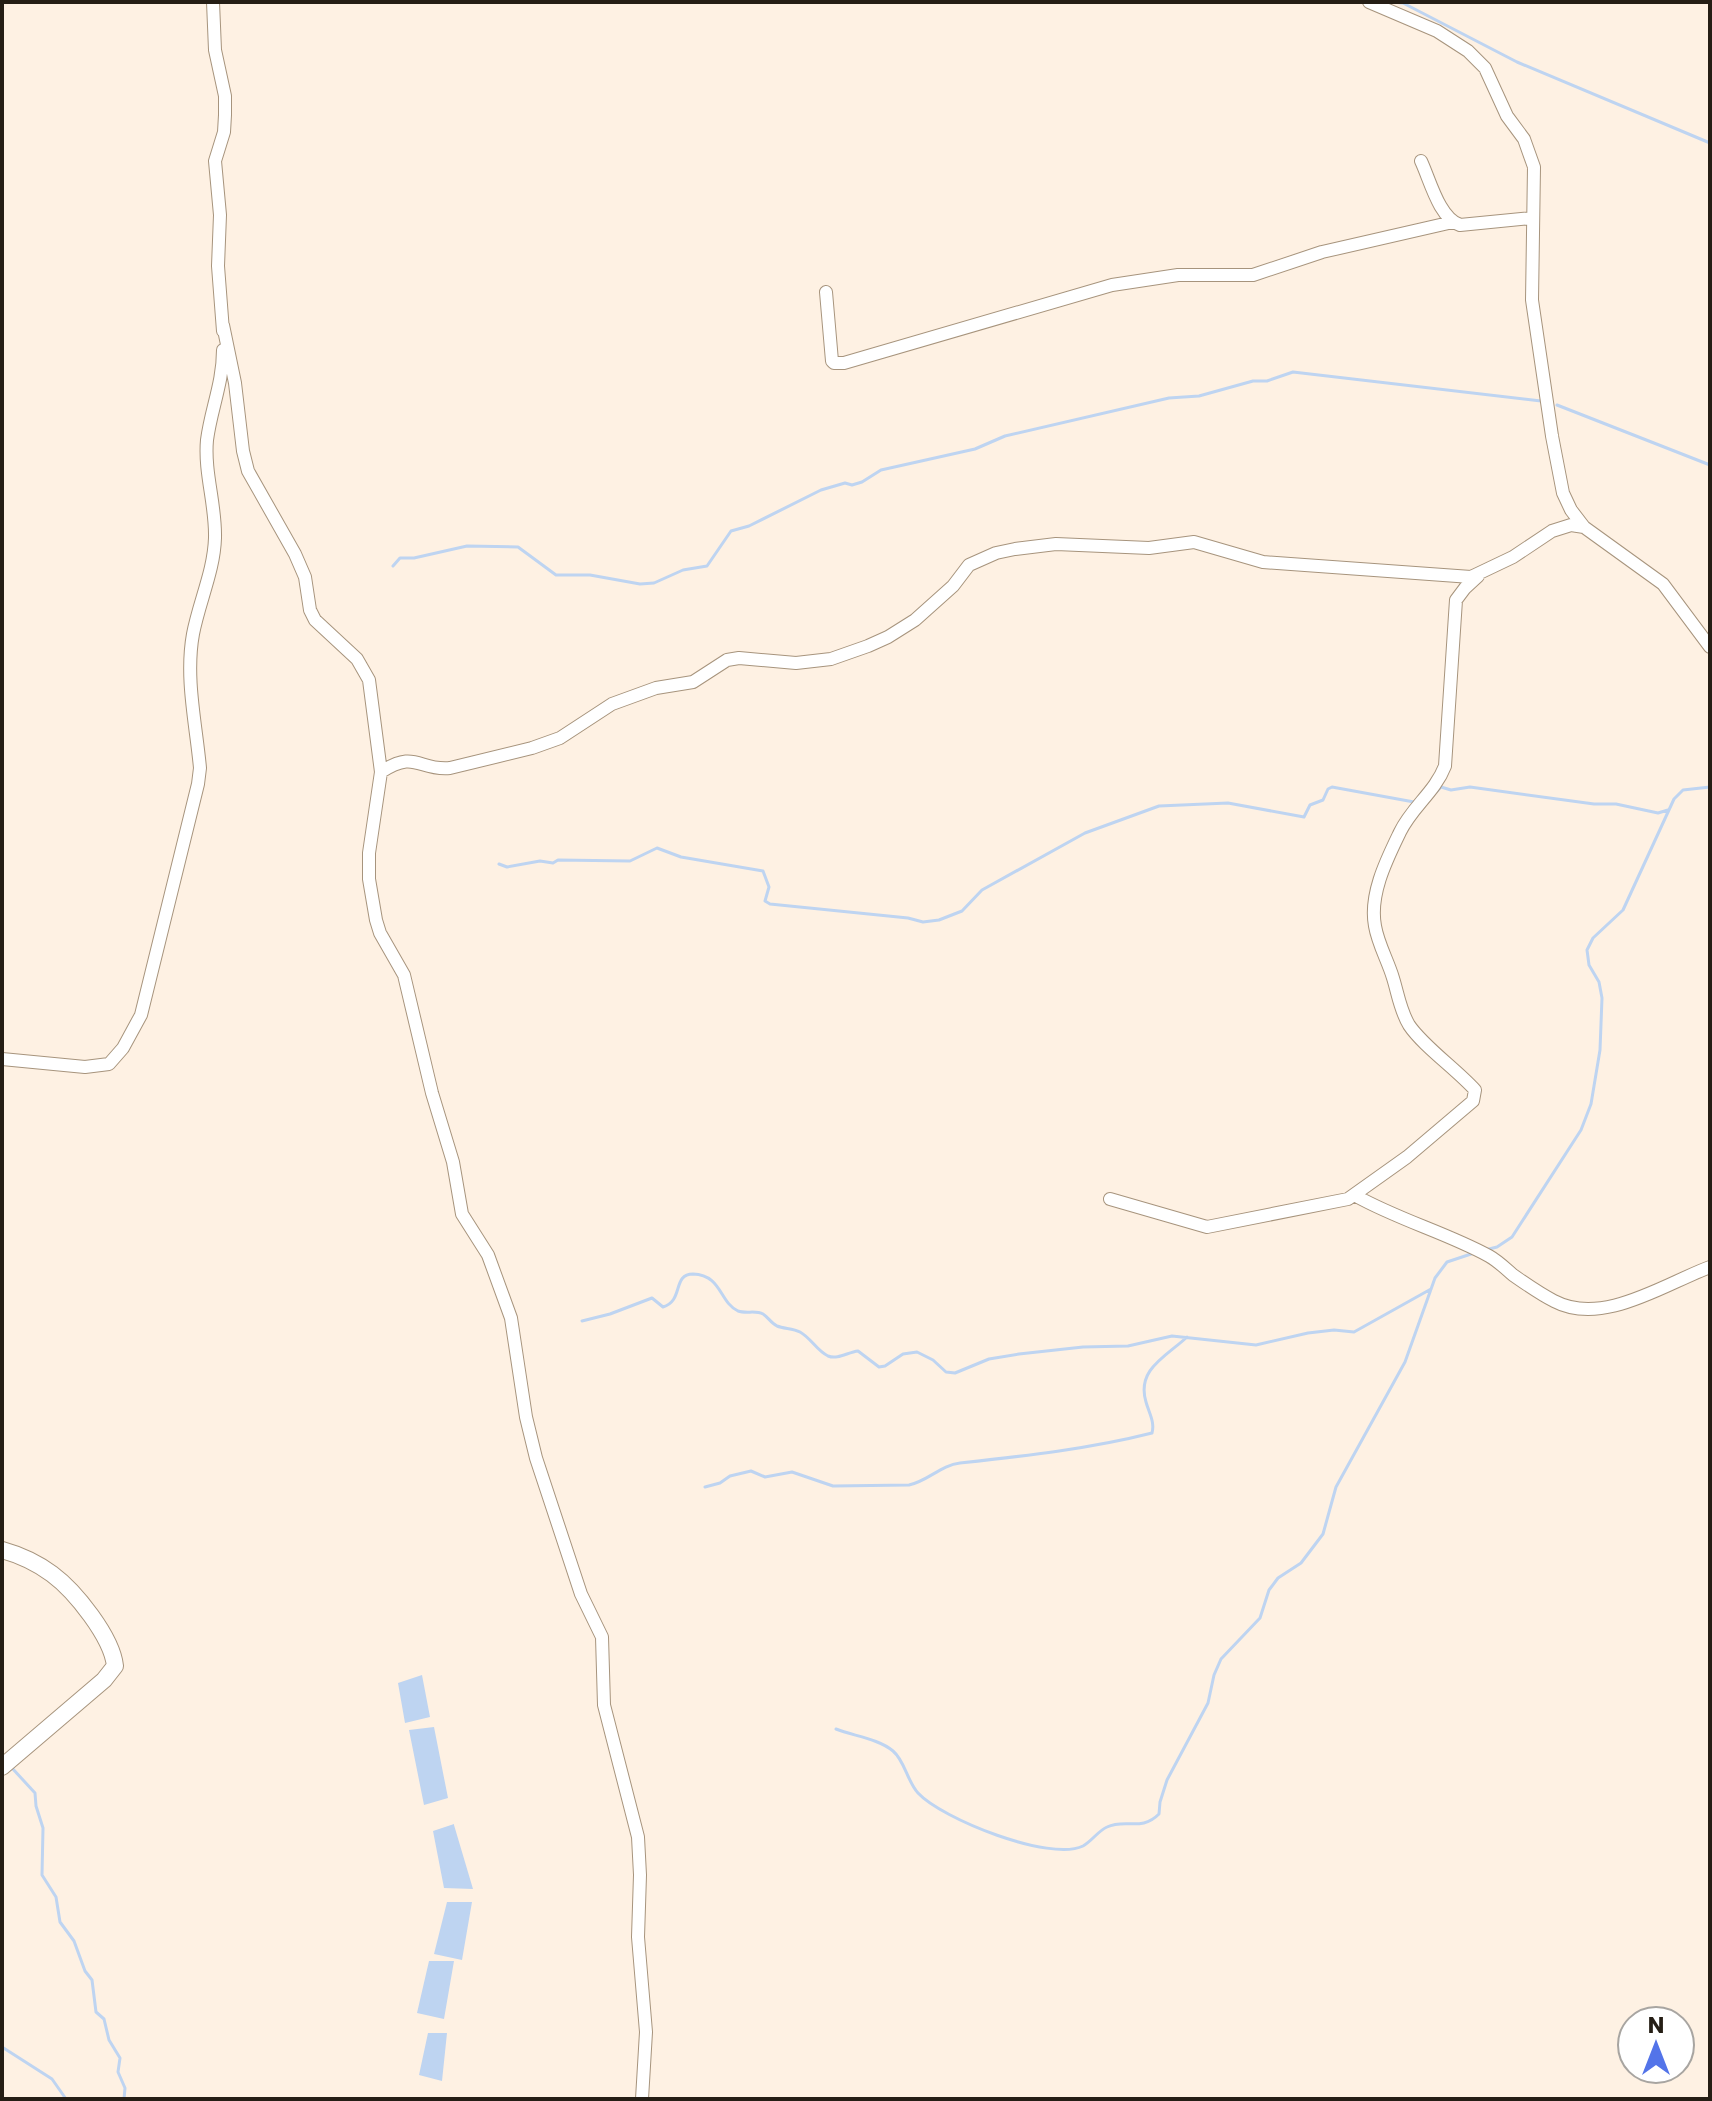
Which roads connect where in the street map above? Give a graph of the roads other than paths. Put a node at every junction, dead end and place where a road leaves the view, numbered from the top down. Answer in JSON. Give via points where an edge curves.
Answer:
{"nodes":[{"id":1,"x":213,"y":2,"type":"edge"},
{"id":2,"x":1369,"y":2,"type":"edge"},
{"id":3,"x":1421,"y":161,"type":"dead end"},
{"id":4,"x":1532,"y":218,"type":"junction"},
{"id":5,"x":1453,"y":222,"type":"junction"},
{"id":6,"x":826,"y":292,"type":"dead end"},
{"id":7,"x":223,"y":325,"type":"junction"},
{"id":8,"x":1563,"y":493,"type":"junction"},
{"id":9,"x":1584,"y":527,"type":"junction"},
{"id":10,"x":1552,"y":531,"type":"junction"},
{"id":11,"x":1480,"y":574,"type":"junction"},
{"id":12,"x":1710,"y":647,"type":"edge"},
{"id":13,"x":381,"y":772,"type":"junction"},
{"id":14,"x":2,"y":1059,"type":"edge"},
{"id":15,"x":1356,"y":1196,"type":"junction"},
{"id":16,"x":1110,"y":1199,"type":"dead end"},
{"id":17,"x":1710,"y":1267,"type":"edge"},
{"id":18,"x":2,"y":1550,"type":"edge"},
{"id":19,"x":2,"y":1767,"type":"edge"},
{"id":20,"x":642,"y":2099,"type":"edge"}],
"edges":[{"from":1,"to":7,"type":"street","via":[[225,105],[215,161]]},
{"from":2,"to":4,"type":"street","via":[[1447,36],[1485,68],[1533,159]]},
{"from":3,"to":5,"type":"street"},
{"from":4,"to":5,"type":"street"},
{"from":4,"to":8,"type":"street","via":[[1532,300]]},
{"from":5,"to":6,"type":"street","via":[[1322,252],[1253,275],[1178,275],[1112,285],[844,363],[832,361]]},
{"from":7,"to":13,"type":"street","via":[[248,471],[295,554],[315,620],[357,659],[369,680]]},
{"from":7,"to":14,"type":"street","via":[[223,366],[207,448],[213,560],[191,663],[200,768],[141,1015],[109,1064],[85,1067]]},
{"from":8,"to":9,"type":"street"},
{"from":8,"to":10,"type":"street","via":[[1560,521]]},
{"from":9,"to":10,"type":"street"},
{"from":9,"to":12,"type":"street","via":[[1663,584]]},
{"from":10,"to":11,"type":"street"},
{"from":11,"to":13,"type":"street","via":[[1263,562],[1194,542],[1149,548],[1056,544],[1015,549],[969,565],[953,586],[902,629],[831,659],[727,660],[693,682],[612,704],[560,738],[532,748],[450,768],[405,760]]},
{"from":11,"to":15,"type":"street","via":[[1456,600],[1445,766],[1402,827],[1374,910],[1375,927],[1410,1025],[1461,1074],[1475,1097]]},
{"from":13,"to":20,"type":"street","via":[[369,853],[376,920],[404,975],[462,1214],[488,1255],[511,1318],[540,1472],[581,1594],[602,1637],[604,1705],[638,1837],[638,1937],[646,2032]]},
{"from":15,"to":16,"type":"street","via":[[1207,1227]]},
{"from":15,"to":17,"type":"street","via":[[1490,1256],[1565,1306],[1622,1304]]},
{"from":18,"to":19,"type":"street","via":[[61,1581],[100,1631],[115,1666]]}]}
